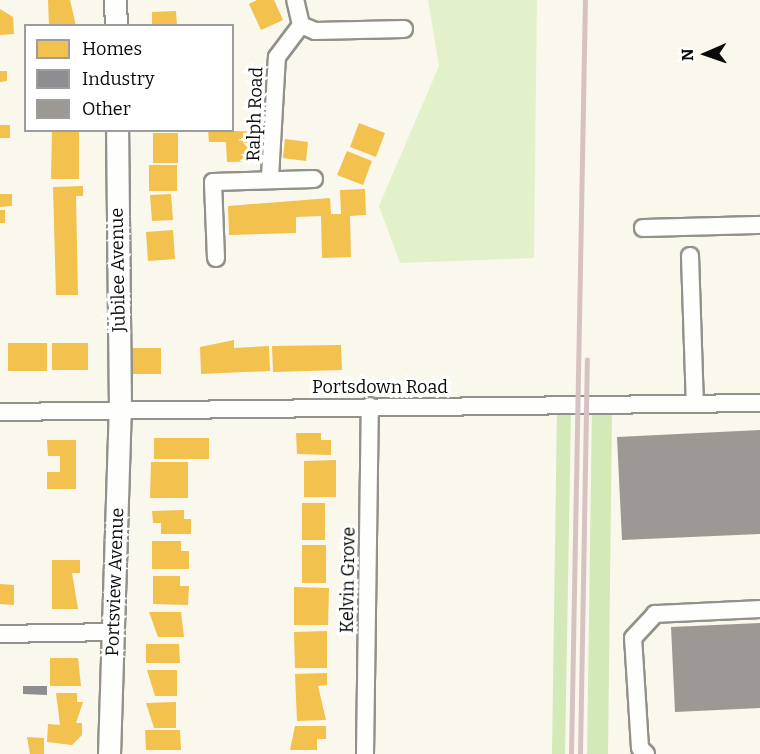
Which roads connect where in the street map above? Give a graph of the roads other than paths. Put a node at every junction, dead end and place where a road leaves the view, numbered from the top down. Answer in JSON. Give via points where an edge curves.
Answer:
{"nodes":[{"id":1,"x":115,"y":0,"type":"edge"},
{"id":2,"x":295,"y":0,"type":"edge"},
{"id":3,"x":116,"y":24,"type":"edge"},
{"id":4,"x":301,"y":25,"type":"junction"},
{"id":5,"x":404,"y":29,"type":"dead end"},
{"id":6,"x":117,"y":132,"type":"edge"},
{"id":7,"x":270,"y":177,"type":"junction"},
{"id":8,"x":314,"y":179,"type":"dead end"},
{"id":9,"x":760,"y":225,"type":"edge"},
{"id":10,"x":643,"y":228,"type":"dead end"},
{"id":11,"x":690,"y":256,"type":"dead end"},
{"id":12,"x":216,"y":258,"type":"dead end"},
{"id":13,"x":694,"y":403,"type":"junction"},
{"id":14,"x":760,"y":404,"type":"edge"},
{"id":15,"x":370,"y":406,"type":"junction"},
{"id":16,"x":120,"y":409,"type":"junction"},
{"id":17,"x":0,"y":412,"type":"edge"},
{"id":18,"x":760,"y":609,"type":"edge"},
{"id":19,"x":113,"y":632,"type":"junction"},
{"id":20,"x":0,"y":634,"type":"edge"},
{"id":21,"x":109,"y":754,"type":"edge"},
{"id":22,"x":365,"y":754,"type":"edge"},
{"id":23,"x":646,"y":754,"type":"edge"}],
"edges":[{"from":1,"to":3,"type":"street"},
{"from":2,"to":4,"type":"street"},
{"from":4,"to":5,"type":"street","via":[[315,31]]},
{"from":4,"to":7,"type":"street","name":"Ralph Road","via":[[277,57]]},
{"from":6,"to":16,"type":"street","name":"Jubilee Avenue"},
{"from":7,"to":8,"type":"street"},
{"from":7,"to":12,"type":"street","via":[[213,182]]},
{"from":9,"to":10,"type":"street"},
{"from":11,"to":13,"type":"street"},
{"from":13,"to":14,"type":"street","name":"Portsdown Road"},
{"from":13,"to":15,"type":"street","name":"Portsdown Road"},
{"from":15,"to":16,"type":"street","name":"Portsdown Road"},
{"from":15,"to":22,"type":"street","name":"Kelvin Grove"},
{"from":16,"to":17,"type":"street","name":"Portsdown Road"},
{"from":16,"to":19,"type":"street","name":"Portsview Avenue"},
{"from":18,"to":23,"type":"street","via":[[655,614],[633,639],[640,748]]},
{"from":19,"to":20,"type":"street"},
{"from":19,"to":21,"type":"street","name":"Portsview Avenue"}]}
